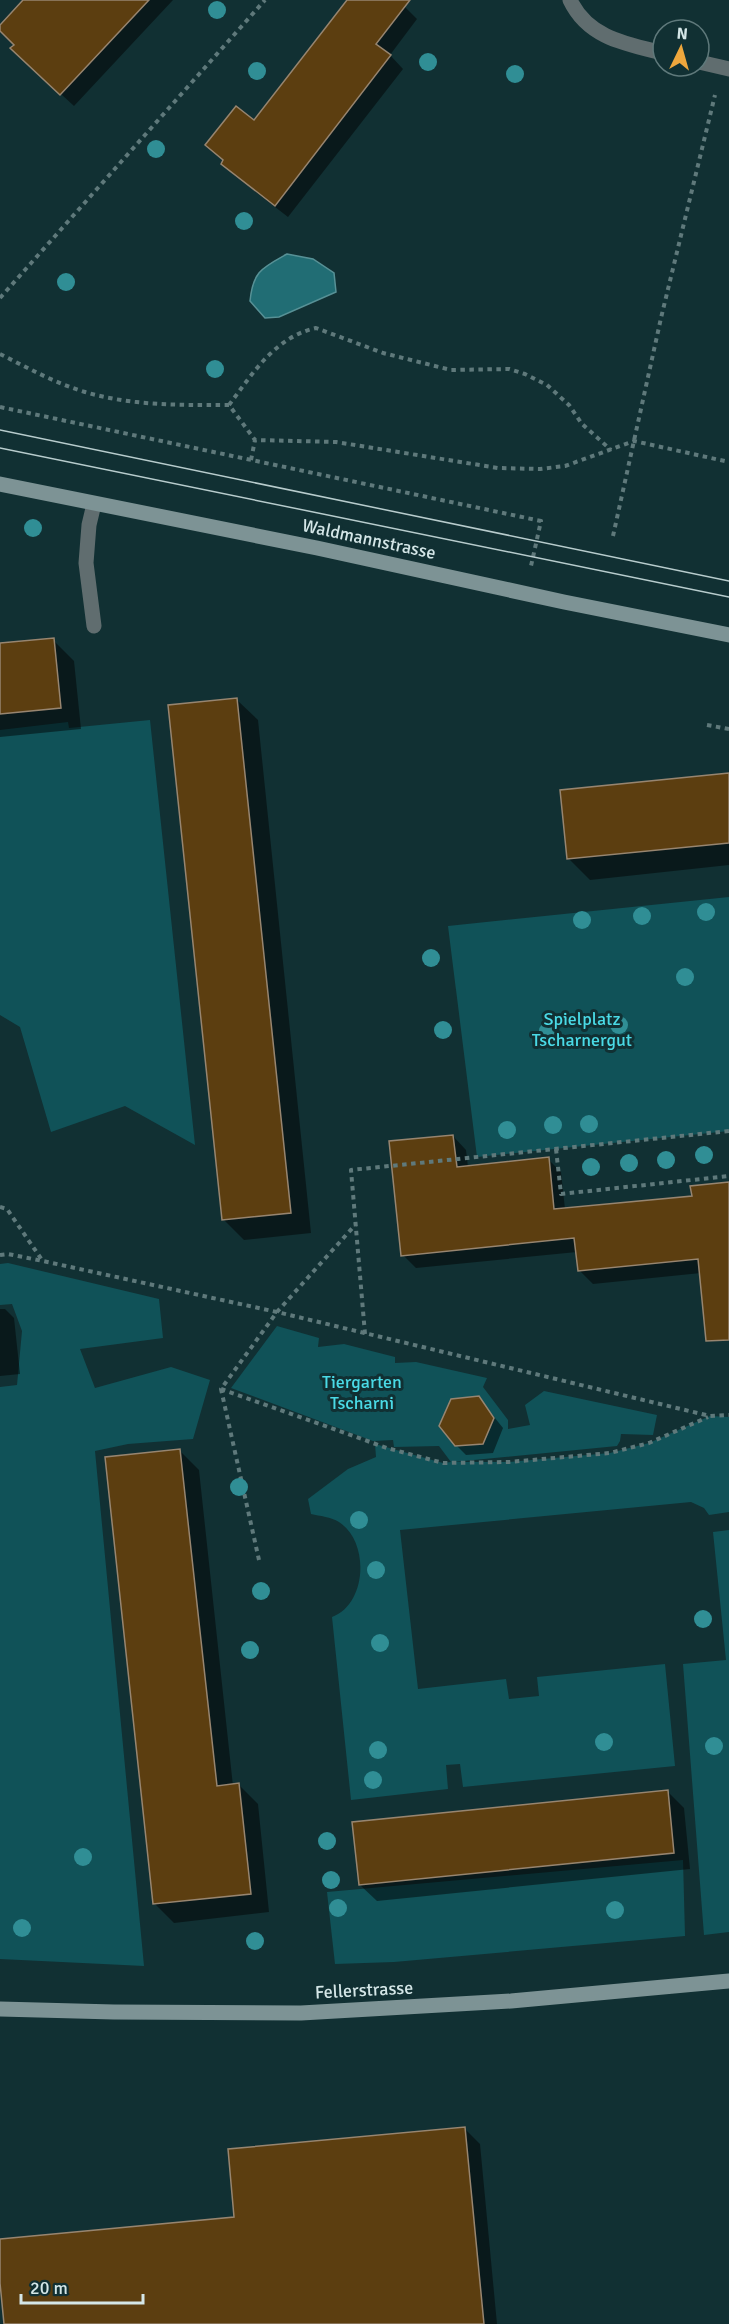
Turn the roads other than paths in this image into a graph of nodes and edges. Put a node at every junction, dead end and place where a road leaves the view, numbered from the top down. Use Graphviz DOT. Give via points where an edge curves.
graph roads {
  1 [pos="570,0"];
  2 [pos="651,50"];
  3 [pos="711,65"];
  4 [pos="729,69"];
  5 [pos="0,484"];
  6 [pos="94,504"];
  7 [pos="94,626"];
  8 [pos="729,635"];
  9 [pos="729,1981"];
  10 [pos="0,2009"];
  1 -- 2 [label="street" via="576,12 603,35"];
  3 -- 4 [label="street"];
  5 -- 6 [label="street, Waldmannstrasse"];
  6 -- 7 [label="street" via="86,563"];
  6 -- 8 [label="street, Waldmannstrasse"];
  9 -- 10 [label="street, Fellerstrasse" via="500,2002 301,2013"];
}
